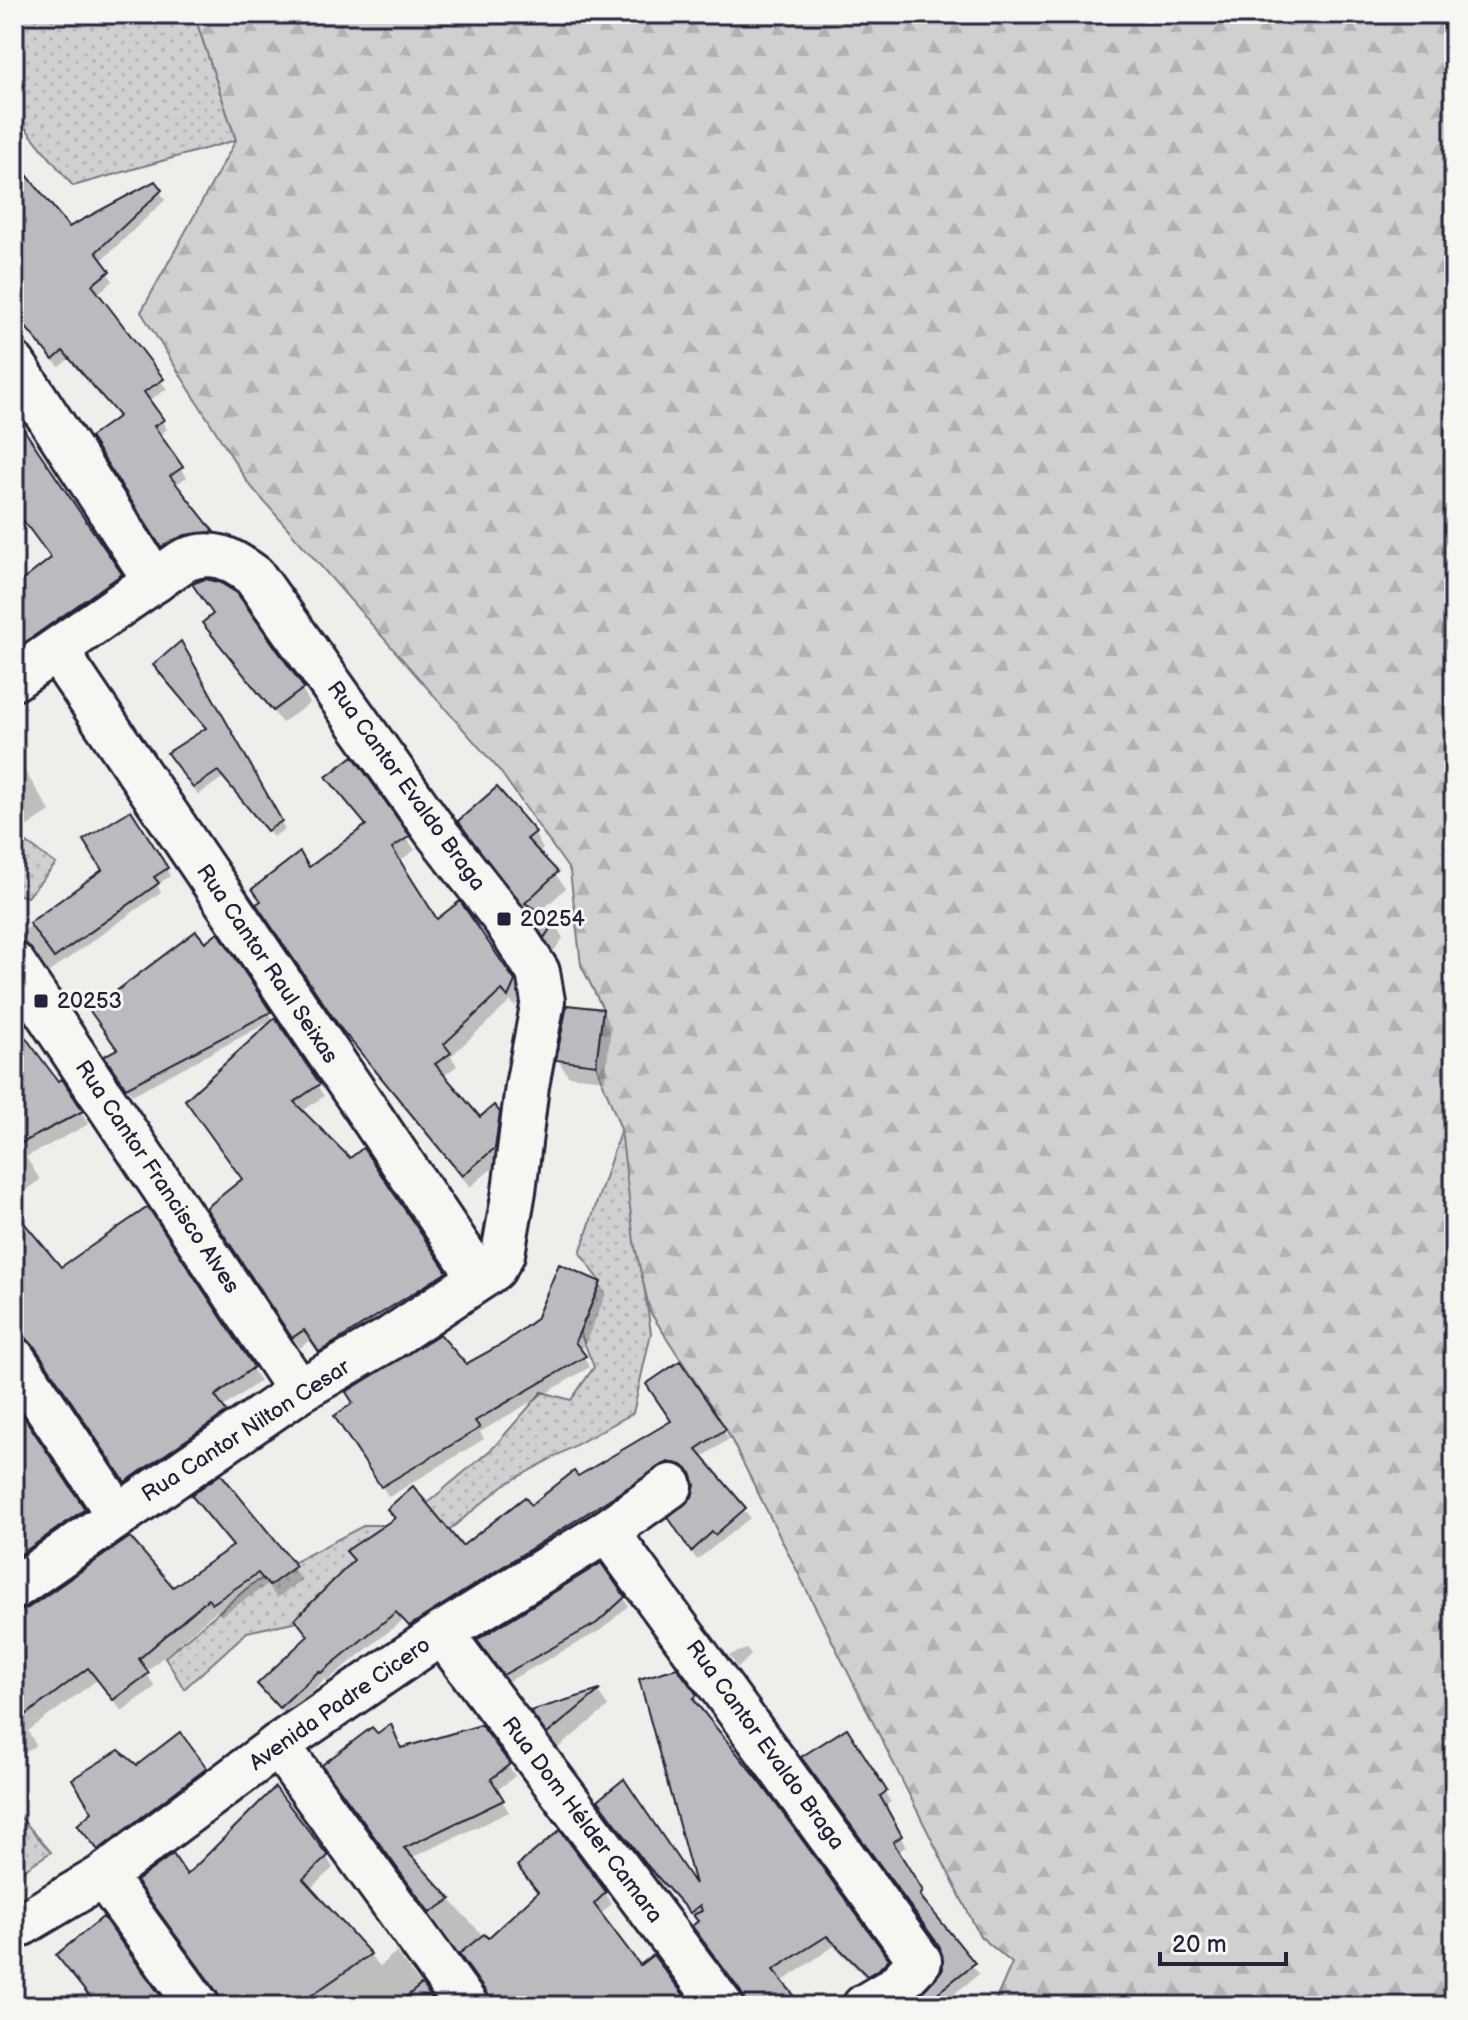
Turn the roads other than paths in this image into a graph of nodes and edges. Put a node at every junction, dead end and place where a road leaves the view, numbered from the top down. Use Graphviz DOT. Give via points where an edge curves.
graph roads {
  1 [pos="14,364"];
  2 [pos="155,581"];
  3 [pos="56,650"];
  4 [pos="14,679"];
  5 [pos="14,964"];
  6 [pos="480,1278"];
  7 [pos="14,1359"];
  8 [pos="299,1391"];
  9 [pos="671,1486"];
  10 [pos="118,1515"];
  11 [pos="607,1531"];
  12 [pos="14,1588"];
  13 [pos="442,1633"];
  14 [pos="278,1745"];
  15 [pos="103,1876"];
  16 [pos="14,1929"];
  17 [pos="198,2006"];
  18 [pos="467,2006"];
  19 [pos="722,2006"];
  20 [pos="864,2006"];
  1 -- 2 [label="street"];
  2 -- 3 [label="street"];
  2 -- 6 [label="street, Rua Cantor Evaldo Braga" via="183,561 209,554 233,560 254,576 538,972 543,1001 503,1254"];
  3 -- 4 [label="street"];
  3 -- 6 [label="street, Rua Cantor Raul Seixas"];
  5 -- 8 [label="street, Rua Cantor Francisco Alves"];
  6 -- 8 [label="street, Rua Cantor Nilton Cesar"];
  7 -- 10 [label="street"];
  8 -- 10 [label="street, Rua Cantor Nilton Cesar"];
  9 -- 11 [label="street, Avenida Padre Cicero"];
  10 -- 12 [label="street, Rua Cantor Nilton Cesar"];
  11 -- 13 [label="street, Avenida Padre Cicero"];
  11 -- 20 [label="street, Rua Cantor Evaldo Braga" via="920,1961 894,1988"];
  13 -- 14 [label="street, Avenida Padre Cicero"];
  13 -- 19 [label="street, Rua Dom Hélder Camara"];
  14 -- 15 [label="street, Avenida Padre Cicero"];
  14 -- 18 [label="street"];
  15 -- 16 [label="street, Avenida Padre Cicero"];
  15 -- 17 [label="street"];
}
